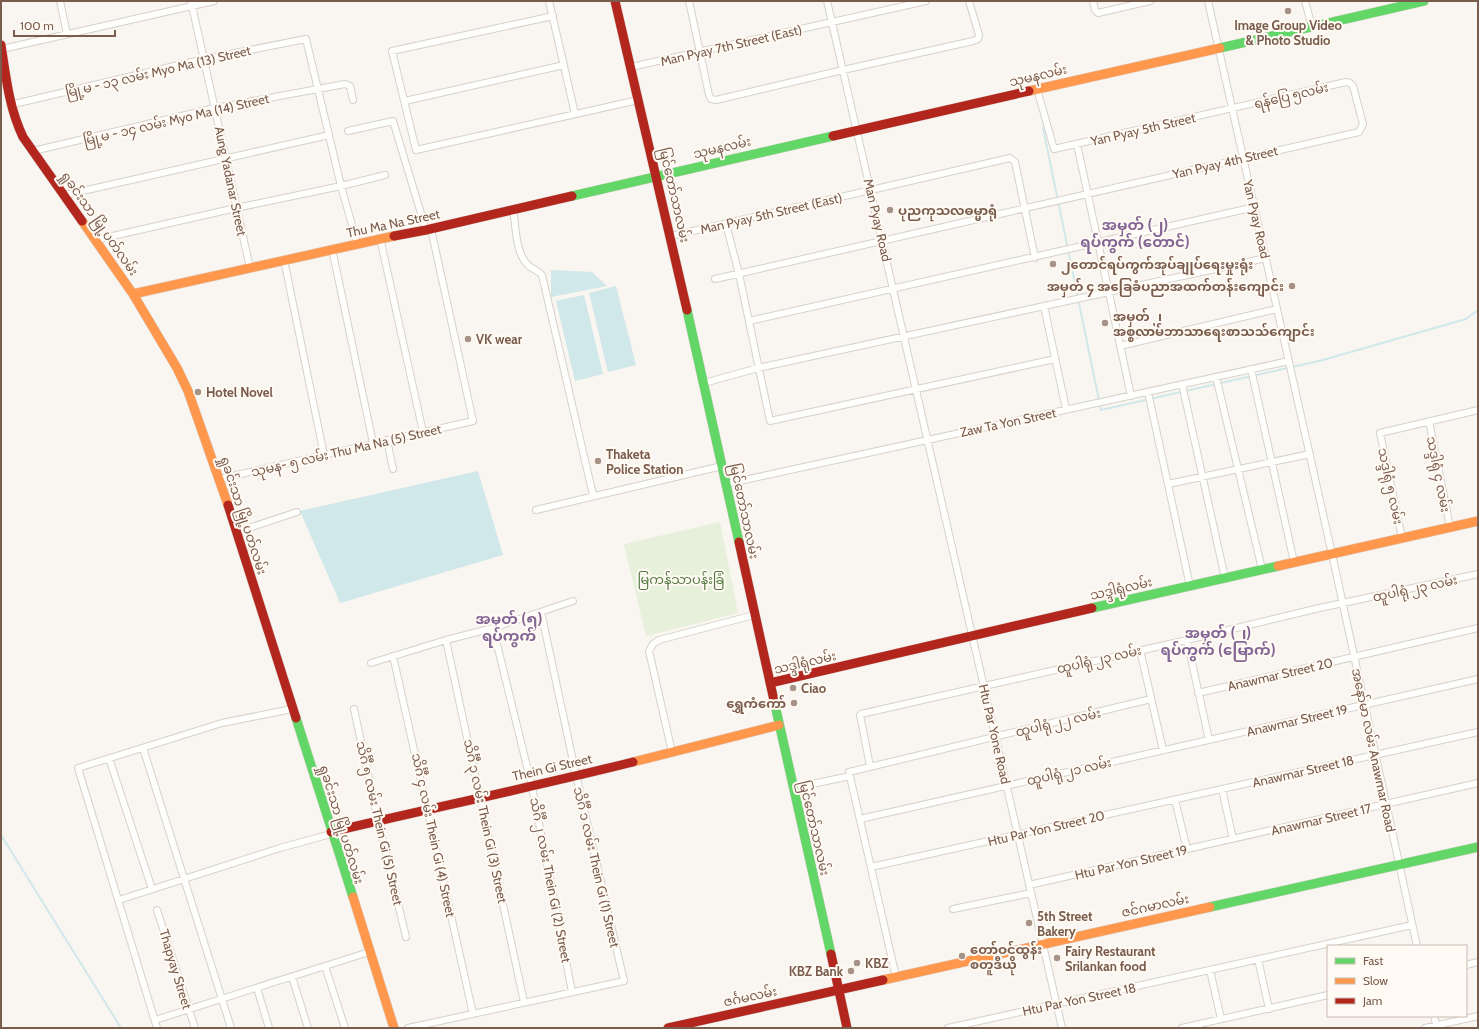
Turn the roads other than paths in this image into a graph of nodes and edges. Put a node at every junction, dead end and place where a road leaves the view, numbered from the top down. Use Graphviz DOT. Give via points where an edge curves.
graph roads {
  1 [pos="60,1"];
  2 [pos="214,1"];
  3 [pos="550,1"];
  4 [pos="615,1"];
  5 [pos="689,1"];
  6 [pos="828,1"];
  7 [pos="926,1"];
  8 [pos="969,1"];
  9 [pos="1092,1"];
  10 [pos="1150,1"];
  11 [pos="1208,1"];
  12 [pos="1305,1"];
  13 [pos="1424,1"];
  14 [pos="192,3"];
  15 [pos="1402,4"];
  16 [pos="553,16"];
  17 [pos="832,22"];
  18 [pos="1312,26"];
  19 [pos="67,34"];
  20 [pos="1,47"];
  21 [pos="1219,48"];
  22 [pos="700,52"];
  23 [pos="204,59"];
  24 [pos="564,65"];
  25 [pos="631,67"];
  26 [pos="843,70"];
  27 [pos="318,88"];
  28 [pos="1037,89"];
  29 [pos="353,100"];
  30 [pos="638,100"];
  31 [pos="405,101"];
  32 [pos="10,105"];
  33 [pos="215,108"];
  34 [pos="1232,108"];
  35 [pos="575,114"];
  36 [pos="1362,128"];
  37 [pos="857,130"];
  38 [pos="348,131"];
  39 [pos="329,135"];
  40 [pos="1077,144"];
  41 [pos="33,151"];
  42 [pos="226,158"];
  43 [pos="1243,158"];
  44 [pos="385,174"];
  45 [pos="657,175"];
  46 [pos="342,186"];
  47 [pos="871,191"];
  48 [pos="65,195"];
  49 [pos="1087,195"];
  50 [pos="1255,207"];
  51 [pos="236,208"];
  52 [pos="514,209"];
  53 [pos="1025,209"];
  54 [pos="726,224"];
  55 [pos="428,229"];
  56 [pos="671,236"];
  57 [pos="380,238"];
  58 [pos="95,240"];
  59 [pos="882,240"];
  60 [pos="357,243"];
  61 [pos="1098,243"];
  62 [pos="332,249"];
  63 [pos="1035,258"];
  64 [pos="1266,258"];
  65 [pos="284,260"];
  66 [pos="250,268"];
  67 [pos="739,274"];
  68 [pos="715,279"];
  69 [pos="893,288"];
  70 [pos="1109,292"];
  71 [pos="133,294"];
  72 [pos="1044,306"];
  73 [pos="1278,309"];
  74 [pos="749,321"];
  75 [pos="904,336"];
  76 [pos="1120,346"];
  77 [pos="1055,359"];
  78 [pos="1289,361"];
  79 [pos="758,368"];
  80 [pos="1251,369"];
  81 [pos="1216,377"];
  82 [pos="704,383"];
  83 [pos="1182,384"];
  84 [pos="916,389"];
  85 [pos="1148,392"];
  86 [pos="1131,396"];
  87 [pos="1066,409"];
  88 [pos="1478,410"];
  89 [pos="1429,421"];
  90 [pos="423,432"];
  91 [pos="387,440"];
  92 [pos="928,440"];
  93 [pos="374,443"];
  94 [pos="1310,454"];
  95 [pos="324,455"];
  96 [pos="1272,462"];
  97 [pos="722,466"];
  98 [pos="393,469"];
  99 [pos="1240,469"];
  100 [pos="1203,476"];
  101 [pos="220,479"];
  102 [pos="726,484"];
  103 [pos="1168,484"];
  104 [pos="593,495"];
  105 [pos="536,510"];
  106 [pos="297,512"];
  107 [pos="1478,521"];
  108 [pos="1450,527"];
  109 [pos="237,532"];
  110 [pos="1402,538"];
  111 [pos="1332,554"];
  112 [pos="1294,562"];
  113 [pos="1262,569"];
  114 [pos="1478,574"];
  115 [pos="1225,578"];
  116 [pos="1190,586"];
  117 [pos="573,601"];
  118 [pos="1343,603"];
  119 [pos="542,612"];
  120 [pos="754,615"];
  121 [pos="493,628"];
  122 [pos="1478,628"];
  123 [pos="972,635"];
  124 [pos="446,640"];
  125 [pos="1187,640"];
  126 [pos="1140,650"];
  127 [pos="393,656"];
  128 [pos="1354,657"];
  129 [pos="371,663"];
  130 [pos="1478,678"];
  131 [pos="770,683"];
  132 [pos="983,685"];
  133 [pos="1198,693"];
  134 [pos="1151,699"];
  135 [pos="1365,704"];
  136 [pos="292,709"];
  137 [pos="354,709"];
  138 [pos="779,725"];
  139 [pos="1478,732"];
  140 [pos="995,737"];
  141 [pos="1209,740"];
  142 [pos="143,748"];
  143 [pos="1162,750"];
  144 [pos="672,752"];
  145 [pos="1376,755"];
  146 [pos="109,758"];
  147 [pos="870,766"];
  148 [pos="849,774"];
  149 [pos="576,775"];
  150 [pos="1478,783"];
  151 [pos="1006,786"];
  152 [pos="532,787"];
  153 [pos="793,788"];
  154 [pos="1222,789"];
  155 [pos="481,796"];
  156 [pos="1175,800"];
  157 [pos="1386,804"];
  158 [pos="428,809"];
  159 [pos="860,819"];
  160 [pos="378,821"];
  161 [pos="331,833"];
  162 [pos="1018,834"];
  163 [pos="1233,839"];
  164 [pos="1478,847"];
  165 [pos="1186,849"];
  166 [pos="1400,865"];
  167 [pos="871,867"];
  168 [pos="184,879"];
  169 [pos="1029,885"];
  170 [pos="152,889"];
  171 [pos="1031,893"];
  172 [pos="119,900"];
  173 [pos="953,909"];
  174 [pos="158,910"];
  175 [pos="1412,925"];
  176 [pos="406,937"];
  177 [pos="1042,943"];
  178 [pos="1418,945"];
  179 [pos="369,952"];
  180 [pos="1258,959"];
  181 [pos="1478,962"];
  182 [pos="1467,965"];
  183 [pos="325,966"];
  184 [pos="1210,970"];
  185 [pos="292,977"];
  186 [pos="896,977"];
  187 [pos="256,988"];
  188 [pos="838,990"];
  189 [pos="572,992"];
  190 [pos="1327,995"];
  191 [pos="222,999"];
  192 [pos="524,1002"];
  193 [pos="1056,1004"];
  194 [pos="1269,1008"];
  195 [pos="189,1009"];
  196 [pos="473,1014"];
  197 [pos="1478,1016"];
  198 [pos="1434,1017"];
  199 [pos="1221,1019"];
  200 [pos="155,1020"];
  201 [pos="1437,1027"];
  202 [pos="157,1028"];
  203 [pos="194,1028"];
  204 [pos="231,1028"];
  205 [pos="269,1028"];
  206 [pos="308,1028"];
  207 [pos="345,1028"];
  208 [pos="394,1028"];
  209 [pos="408,1028"];
  210 [pos="669,1028"];
  211 [pos="847,1028"];
  212 [pos="948,1028"];
  213 [pos="1062,1028"];
  214 [pos="1182,1028"];
  215 [pos="1426,1028"];
  1 -- 19 [label="street"];
  2 -- 14 [label="street"];
  3 -- 16 [label="street"];
  4 -- 25 [label="street, မြင်တော်သာလမ်း"];
  5 -- 22 [label="street"];
  6 -- 17 [label="street, Man Pyay Road"];
  7 -- 17 [label="street, Man Pyay 7th Street (East)"];
  8 -- 26 [label="street" via="978,39"];
  9 -- 10 [label="street" via="1098,12"];
  11 -- 21 [label="street, Yan Pyay Road"];
  12 -- 18 [label="street"];
  13 -- 15 [label="street, သုမနလမ်း"];
  14 -- 19 [label="street"];
  14 -- 23 [label="street, Aung Yadanar Street"];
  15 -- 18 [label="street, သုမနလမ်း"];
  16 -- 24 [label="street"];
  16 -- 31 [label="street" via="392,51"];
  17 -- 22 [label="street, Man Pyay 7th Street (East)"];
  17 -- 26 [label="street, Man Pyay Road"];
  18 -- 21 [label="street, သုမနလမ်း"];
  19 -- 20 [label="street"];
  20 -- 32 [label="street, ရှုခင်းသာ မြို့ပတ်လမ်း"];
  21 -- 28 [label="street, သုမနလမ်း"];
  21 -- 34 [label="street, Yan Pyay Road"];
  22 -- 25 [label="street, Man Pyay 7th Street (East)"];
  22 -- 26 [label="street" via="711,99 716,100"];
  23 -- 27 [label="street, မြို့မ - ၁၃ လမ်း Myo Ma (13) Street" via="306,39"];
  23 -- 32 [label="street, မြို့မ - ၁၃ လမ်း Myo Ma (13) Street"];
  23 -- 33 [label="street, Aung Yadanar Street"];
  24 -- 31 [label="street"];
  24 -- 35 [label="street"];
  25 -- 30 [label="street, မြင်တော်သာလမ်း"];
  26 -- 37 [label="street, Man Pyay Road"];
  27 -- 29 [label="street, မြို့မ - ၁၄ လမ်း Myo Ma (14) Street" via="348,84"];
  27 -- 33 [label="street, မြို့မ - ၁၄ လမ်း Myo Ma (14) Street"];
  27 -- 39 [label="street"];
  28 -- 37 [label="street, သုမနလမ်း"];
  28 -- 40 [label="street, Yan Pyay 5th Street" via="1054,149"];
  30 -- 35 [label="street"];
  30 -- 45 [label="street, မြင်တော်သာလမ်း"];
  31 -- 35 [label="street" via="416,150"];
  32 -- 41 [label="street, ရှုခင်းသာ မြို့ပတ်လမ်း" via="14,121"];
  33 -- 41 [label="street, မြို့မ - ၁၄ လမ်း Myo Ma (14) Street"];
  33 -- 42 [label="street, Aung Yadanar Street"];
  34 -- 36 [label="street, ရန်ပြေ ၅လမ်း" via="1350,83 1353,86"];
  34 -- 40 [label="street, Yan Pyay 5th Street"];
  34 -- 43 [label="street, Yan Pyay Road"];
  36 -- 43 [label="street, Yan Pyay 4th Street" via="1359,132"];
  37 -- 45 [label="street, သုမနလမ်း"];
  37 -- 47 [label="street, Man Pyay Road"];
  38 -- 55 [label="street" via="393,121"];
  39 -- 42 [label="street"];
  39 -- 46 [label="street"];
  40 -- 49 [label="street"];
  41 -- 48 [label="street, ရှုခင်းသာ မြို့ပတ်လမ်း"];
  42 -- 48 [label="street"];
  42 -- 51 [label="street, Aung Yadanar Street"];
  43 -- 49 [label="street, Yan Pyay 4th Street"];
  43 -- 50 [label="street, Yan Pyay Road"];
  44 -- 46 [label="street"];
  45 -- 52 [label="street, Thu Ma Na Street"];
  45 -- 56 [label="street, မြင်တော်သာလမ်း"];
  46 -- 51 [label="street"];
  46 -- 60 [label="street"];
  47 -- 53 [label="street, Man Pyay 5th Street (East)" via="1012,158"];
  47 -- 54 [label="street, Man Pyay 5th Street (East)"];
  47 -- 59 [label="street, Man Pyay Road"];
  48 -- 58 [label="street, ရှုခင်းသာ မြို့ပတ်လမ်း"];
  49 -- 53 [label="street, Yan Pyay 4th Street"];
  49 -- 61 [label="street"];
  50 -- 61 [label="street"];
  50 -- 64 [label="street, Yan Pyay Road"];
  51 -- 58 [label="street"];
  51 -- 66 [label="street, Aung Yadanar Street"];
  52 -- 55 [label="street, Thu Ma Na Street"];
  52 -- 104 [label="street" via="519,245 524,260 542,275"];
  53 -- 59 [label="street, Yan Pyay 4th Street"];
  53 -- 63 [label="street"];
  54 -- 56 [label="street, Man Pyay 5th Street (East)"];
  54 -- 67 [label="street"];
  55 -- 57 [label="street, Thu Ma Na Street"];
  55 -- 90 [label="street, သုမန- ၅ လမ်း Thu Ma Na (5) Street" via="473,421"];
  56 -- 82 [label="street, မြင်တော်သာလမ်း"];
  57 -- 60 [label="street, Thu Ma Na Street"];
  57 -- 90 [label="street"];
  58 -- 71 [label="street, ရှုခင်းသာ မြို့ပတ်လမ်း"];
  59 -- 67 [label="street, Yan Pyay 4th Street"];
  59 -- 69 [label="street, Man Pyay Road"];
  60 -- 62 [label="street, Thu Ma Na Street"];
  61 -- 63 [label="street"];
  61 -- 70 [label="street"];
  62 -- 65 [label="street, Thu Ma Na Street"];
  62 -- 93 [label="street"];
  63 -- 69 [label="street"];
  64 -- 70 [label="street"];
  64 -- 73 [label="street, Yan Pyay Road"];
  65 -- 66 [label="street, Thu Ma Na Street"];
  65 -- 95 [label="street"];
  66 -- 71 [label="street, Thu Ma Na Street"];
  67 -- 68 [label="street, Yan Pyay 4th Street"];
  67 -- 74 [label="street"];
  69 -- 74 [label="street"];
  69 -- 75 [label="street, Man Pyay Road"];
  70 -- 72 [label="street"];
  70 -- 76 [label="street"];
  71 -- 101 [label="street, ရှုခင်းသာ မြို့ပတ်လမ်း" via="177,368"];
  72 -- 75 [label="street"];
  72 -- 77 [label="street"];
  73 -- 76 [label="street"];
  73 -- 78 [label="street, Yan Pyay Road"];
  74 -- 79 [label="street"];
  75 -- 79 [label="street"];
  75 -- 84 [label="street, Man Pyay Road"];
  76 -- 86 [label="street"];
  77 -- 84 [label="street"];
  77 -- 87 [label="street"];
  78 -- 80 [label="street, Zaw Ta Yon Street"];
  78 -- 94 [label="street, Yan Pyay Road"];
  79 -- 82 [label="street"];
  79 -- 84 [label="street" via="770,421"];
  80 -- 81 [label="street, Zaw Ta Yon Street"];
  80 -- 96 [label="street"];
  81 -- 83 [label="street, Zaw Ta Yon Street"];
  81 -- 99 [label="street"];
  82 -- 97 [label="street, မြင်တော်သာလမ်း"];
  83 -- 85 [label="street, Zaw Ta Yon Street"];
  83 -- 100 [label="street"];
  84 -- 92 [label="street, Man Pyay Road"];
  85 -- 86 [label="street, Zaw Ta Yon Street"];
  85 -- 103 [label="street"];
  86 -- 87 [label="street, Zaw Ta Yon Street"];
  87 -- 92 [label="street, Zaw Ta Yon Street"];
  88 -- 89 [label="street"];
  89 -- 108 [label="street, သဒ္ဒါရုံ ၄ လမ်း"];
  89 -- 110 [label="street, သဒ္ဒါရုံ ၅ လမ်း" via="1380,433"];
  90 -- 91 [label="street, သုမန- ၅ လမ်း Thu Ma Na (5) Street"];
  91 -- 93 [label="street, သုမန- ၅ လမ်း Thu Ma Na (5) Street"];
  91 -- 98 [label="street"];
  92 -- 102 [label="street, Zaw Ta Yon Street"];
  92 -- 123 [label="street, Htu Par Yone Road"];
  93 -- 95 [label="street, သုမန- ၅ လမ်း Thu Ma Na (5) Street"];
  94 -- 96 [label="street"];
  94 -- 111 [label="street, Yan Pyay Road"];
  95 -- 101 [label="street, သုမန- ၅ လမ်း Thu Ma Na (5) Street"];
  96 -- 99 [label="street"];
  96 -- 112 [label="street"];
  97 -- 102 [label="street, မြင်တော်သာလမ်း"];
  97 -- 104 [label="street"];
  99 -- 100 [label="street"];
  99 -- 113 [label="street"];
  100 -- 103 [label="street"];
  100 -- 115 [label="street"];
  101 -- 109 [label="street, ရှုခင်းသာ မြို့ပတ်လမ်း"];
  102 -- 120 [label="street, မြင်တော်သာလမ်း"];
  103 -- 116 [label="street"];
  104 -- 105 [label="street"];
  106 -- 109 [label="street"];
  107 -- 108 [label="street, သဒ္ဒါရုံလမ်း"];
  108 -- 110 [label="street, သဒ္ဒါရုံလမ်း"];
  109 -- 136 [label="street, ရှုခင်းသာ မြို့ပတ်လမ်း"];
  110 -- 111 [label="street, သဒ္ဒါရုံလမ်း"];
  111 -- 112 [label="street, သဒ္ဒါရုံလမ်း"];
  111 -- 118 [label="street, အနော်မာ လမ်း Anawmar Road"];
  112 -- 113 [label="street, သဒ္ဒါရုံလမ်း"];
  113 -- 115 [label="street, သဒ္ဒါရုံလမ်း"];
  114 -- 118 [label="street, ထူပါရုံ ၂၃ လမ်း"];
  115 -- 116 [label="street, သဒ္ဒါရုံလမ်း"];
  116 -- 123 [label="street, သဒ္ဒါရုံလမ်း"];
  117 -- 119 [label="street"];
  118 -- 125 [label="street, ထူပါရုံ ၂၃ လမ်း"];
  118 -- 128 [label="street, အနော်မာ လမ်း Anawmar Road"];
  119 -- 121 [label="street"];
  119 -- 149 [label="street, သိင်္ဂီ ၁ လမ်း Thein Gi (1) Street"];
  120 -- 131 [label="street, မြင်တော်သာလမ်း"];
  120 -- 144 [label="street" via="659,640 653,644 649,651"];
  121 -- 124 [label="street"];
  121 -- 152 [label="street, သိင်္ဂီ ၂ လမ်း Thein Gi (2) Street"];
  122 -- 128 [label="street, Anawmar Street 20"];
  123 -- 131 [label="street, သဒ္ဒါရုံလမ်း"];
  123 -- 132 [label="street, Htu Par Yone Road"];
  124 -- 127 [label="street"];
  124 -- 155 [label="street, သိင်္ဂီ ၃ လမ်း Thein Gi (3) Street"];
  125 -- 126 [label="street, ထူပါရုံ ၂၃ လမ်း"];
  125 -- 133 [label="street"];
  126 -- 132 [label="street, ထူပါရုံ ၂၃ လမ်း"];
  126 -- 134 [label="street"];
  127 -- 129 [label="street"];
  127 -- 158 [label="street, သိင်္ဂီ ၄ လမ်း Thein Gi (4) Street"];
  128 -- 133 [label="street, Anawmar Street 20"];
  128 -- 135 [label="street, အနော်မာ လမ်း Anawmar Road"];
  130 -- 135 [label="street, Anawmar Street 19"];
  131 -- 138 [label="street, မြင်တော်သာလမ်း"];
  132 -- 140 [label="street, Htu Par Yone Road"];
  132 -- 147 [label="street, ထူပါရုံ ၂၃ လမ်း" via="860,714"];
  133 -- 141 [label="street"];
  134 -- 140 [label="street, ထူပါရုံ ၂၂ လမ်း"];
  134 -- 143 [label="street"];
  135 -- 141 [label="street, Anawmar Street 19"];
  135 -- 145 [label="street, အနော်မာ လမ်း Anawmar Road"];
  136 -- 142 [label="street" via="222,723"];
  136 -- 161 [label="street, ရှုခင်းသာ မြို့ပတ်လမ်း"];
  137 -- 160 [label="street, သိင်္ဂီ ၅ လမ်း Thein Gi (5) Street"];
  138 -- 144 [label="street, Thein Gi Street"];
  138 -- 153 [label="street, မြင်တော်သာလမ်း"];
  139 -- 145 [label="street, Anawmar Street 18"];
  140 -- 147 [label="street, ထူပါရုံ ၂၂ လမ်း"];
  140 -- 151 [label="street, Htu Par Yone Road"];
  141 -- 143 [label="street, ထူပါရုံ ၂၁ လမ်း"];
  142 -- 146 [label="street"];
  142 -- 168 [label="street"];
  143 -- 151 [label="street, ထူပါရုံ ၂၁ လမ်း"];
  144 -- 149 [label="street, Thein Gi Street"];
  145 -- 154 [label="street, Anawmar Street 18"];
  145 -- 157 [label="street, အနော်မာ လမ်း Anawmar Road"];
  146 -- 170 [label="street"];
  146 -- 200 [label="street" via="78,768"];
  147 -- 148 [label="street, ထူပါရုံ ၂၂ လမ်း"];
  148 -- 153 [label="street, ထူပါရုံ ၂၂ လမ်း"];
  148 -- 159 [label="street"];
  149 -- 152 [label="street, Thein Gi Street"];
  149 -- 189 [label="street, သိင်္ဂီ ၁ လမ်း Thein Gi (1) Street" via="624,981"];
  150 -- 157 [label="street, Anawmar Street 17"];
  151 -- 159 [label="street, ထူပါရုံ ၂၁ လမ်း"];
  151 -- 162 [label="street, Htu Par Yone Road"];
  152 -- 155 [label="street, Thein Gi Street"];
  152 -- 189 [label="street, သိင်္ဂီ ၂ လမ်း Thein Gi (2) Street"];
  153 -- 188 [label="street, မြင်တော်သာလမ်း"];
  154 -- 156 [label="street, Htu Par Yon Street 20"];
  154 -- 163 [label="street"];
  155 -- 158 [label="street, Thein Gi Street"];
  155 -- 192 [label="street, သိင်္ဂီ ၃ လမ်း Thein Gi (3) Street"];
  156 -- 162 [label="street, Htu Par Yon Street 20"];
  156 -- 165 [label="street"];
  157 -- 163 [label="street, Anawmar Street 17"];
  157 -- 166 [label="street, အနော်မာ လမ်း Anawmar Road"];
  158 -- 160 [label="street, Thein Gi Street"];
  158 -- 196 [label="street, သိင်္ဂီ ၄ လမ်း Thein Gi (4) Street"];
  159 -- 167 [label="street"];
  160 -- 161 [label="street, Thein Gi Street"];
  160 -- 176 [label="street, သိင်္ဂီ ၅ လမ်း Thein Gi (5) Street"];
  161 -- 168 [label="street"];
  161 -- 179 [label="street, ရှုခင်းသာ မြို့ပတ်လမ်း"];
  162 -- 167 [label="street, Htu Par Yon Street 20"];
  162 -- 169 [label="street, Htu Par Yone Road"];
  163 -- 165 [label="street, Htu Par Yon Street 19"];
  164 -- 166 [label="street, ဇင်ဂမာလမ်း"];
  165 -- 169 [label="street, Htu Par Yon Street 19"];
  166 -- 175 [label="street, အနော်မာ လမ်း Anawmar Road"];
  166 -- 177 [label="street, ဇင်ဂမာလမ်း"];
  167 -- 186 [label="street"];
  168 -- 170 [label="street"];
  168 -- 191 [label="street"];
  169 -- 171 [label="street, Htu Par Yone Road"];
  170 -- 172 [label="street"];
  171 -- 173 [label="street"];
  171 -- 177 [label="street, Htu Par Yone Road"];
  174 -- 195 [label="street, Thapyay Street"];
  175 -- 178 [label="street, အနော်မာ လမ်း Anawmar Road"];
  175 -- 180 [label="street, Htu Par Yon Street 18"];
  177 -- 186 [label="street, ဇင်ဂမာလမ်း"];
  177 -- 193 [label="street, Htu Par Yone Road"];
  179 -- 183 [label="street"];
  179 -- 208 [label="street, ရှုခင်းသာ မြို့ပတ်လမ်း"];
  180 -- 184 [label="street, Htu Par Yon Street 18"];
  180 -- 194 [label="street"];
  181 -- 182 [label="street"];
  183 -- 185 [label="street"];
  183 -- 207 [label="street"];
  184 -- 193 [label="street, Htu Par Yon Street 18"];
  184 -- 199 [label="street"];
  185 -- 187 [label="street"];
  185 -- 206 [label="street"];
  186 -- 188 [label="street, ဇင်ဂမာလမ်း"];
  187 -- 191 [label="street"];
  187 -- 205 [label="street"];
  188 -- 210 [label="street, ဇင်္ဂမလမ်း"];
  188 -- 211 [label="street, မြင်တော်သာလမ်း"];
  189 -- 192 [label="street"];
  190 -- 194 [label="street"];
  191 -- 195 [label="street"];
  191 -- 204 [label="street"];
  192 -- 196 [label="street"];
  193 -- 212 [label="street, Htu Par Yon Street 18"];
  193 -- 213 [label="street, Htu Par Yone Road"];
  194 -- 199 [label="street"];
  195 -- 200 [label="street"];
  195 -- 203 [label="street, Thapyay Street"];
  196 -- 209 [label="street"];
  197 -- 201 [label="street"];
  198 -- 201 [label="street"];
  199 -- 214 [label="street"];
  200 -- 202 [label="street"];
  201 -- 215 [label="street"];
}
